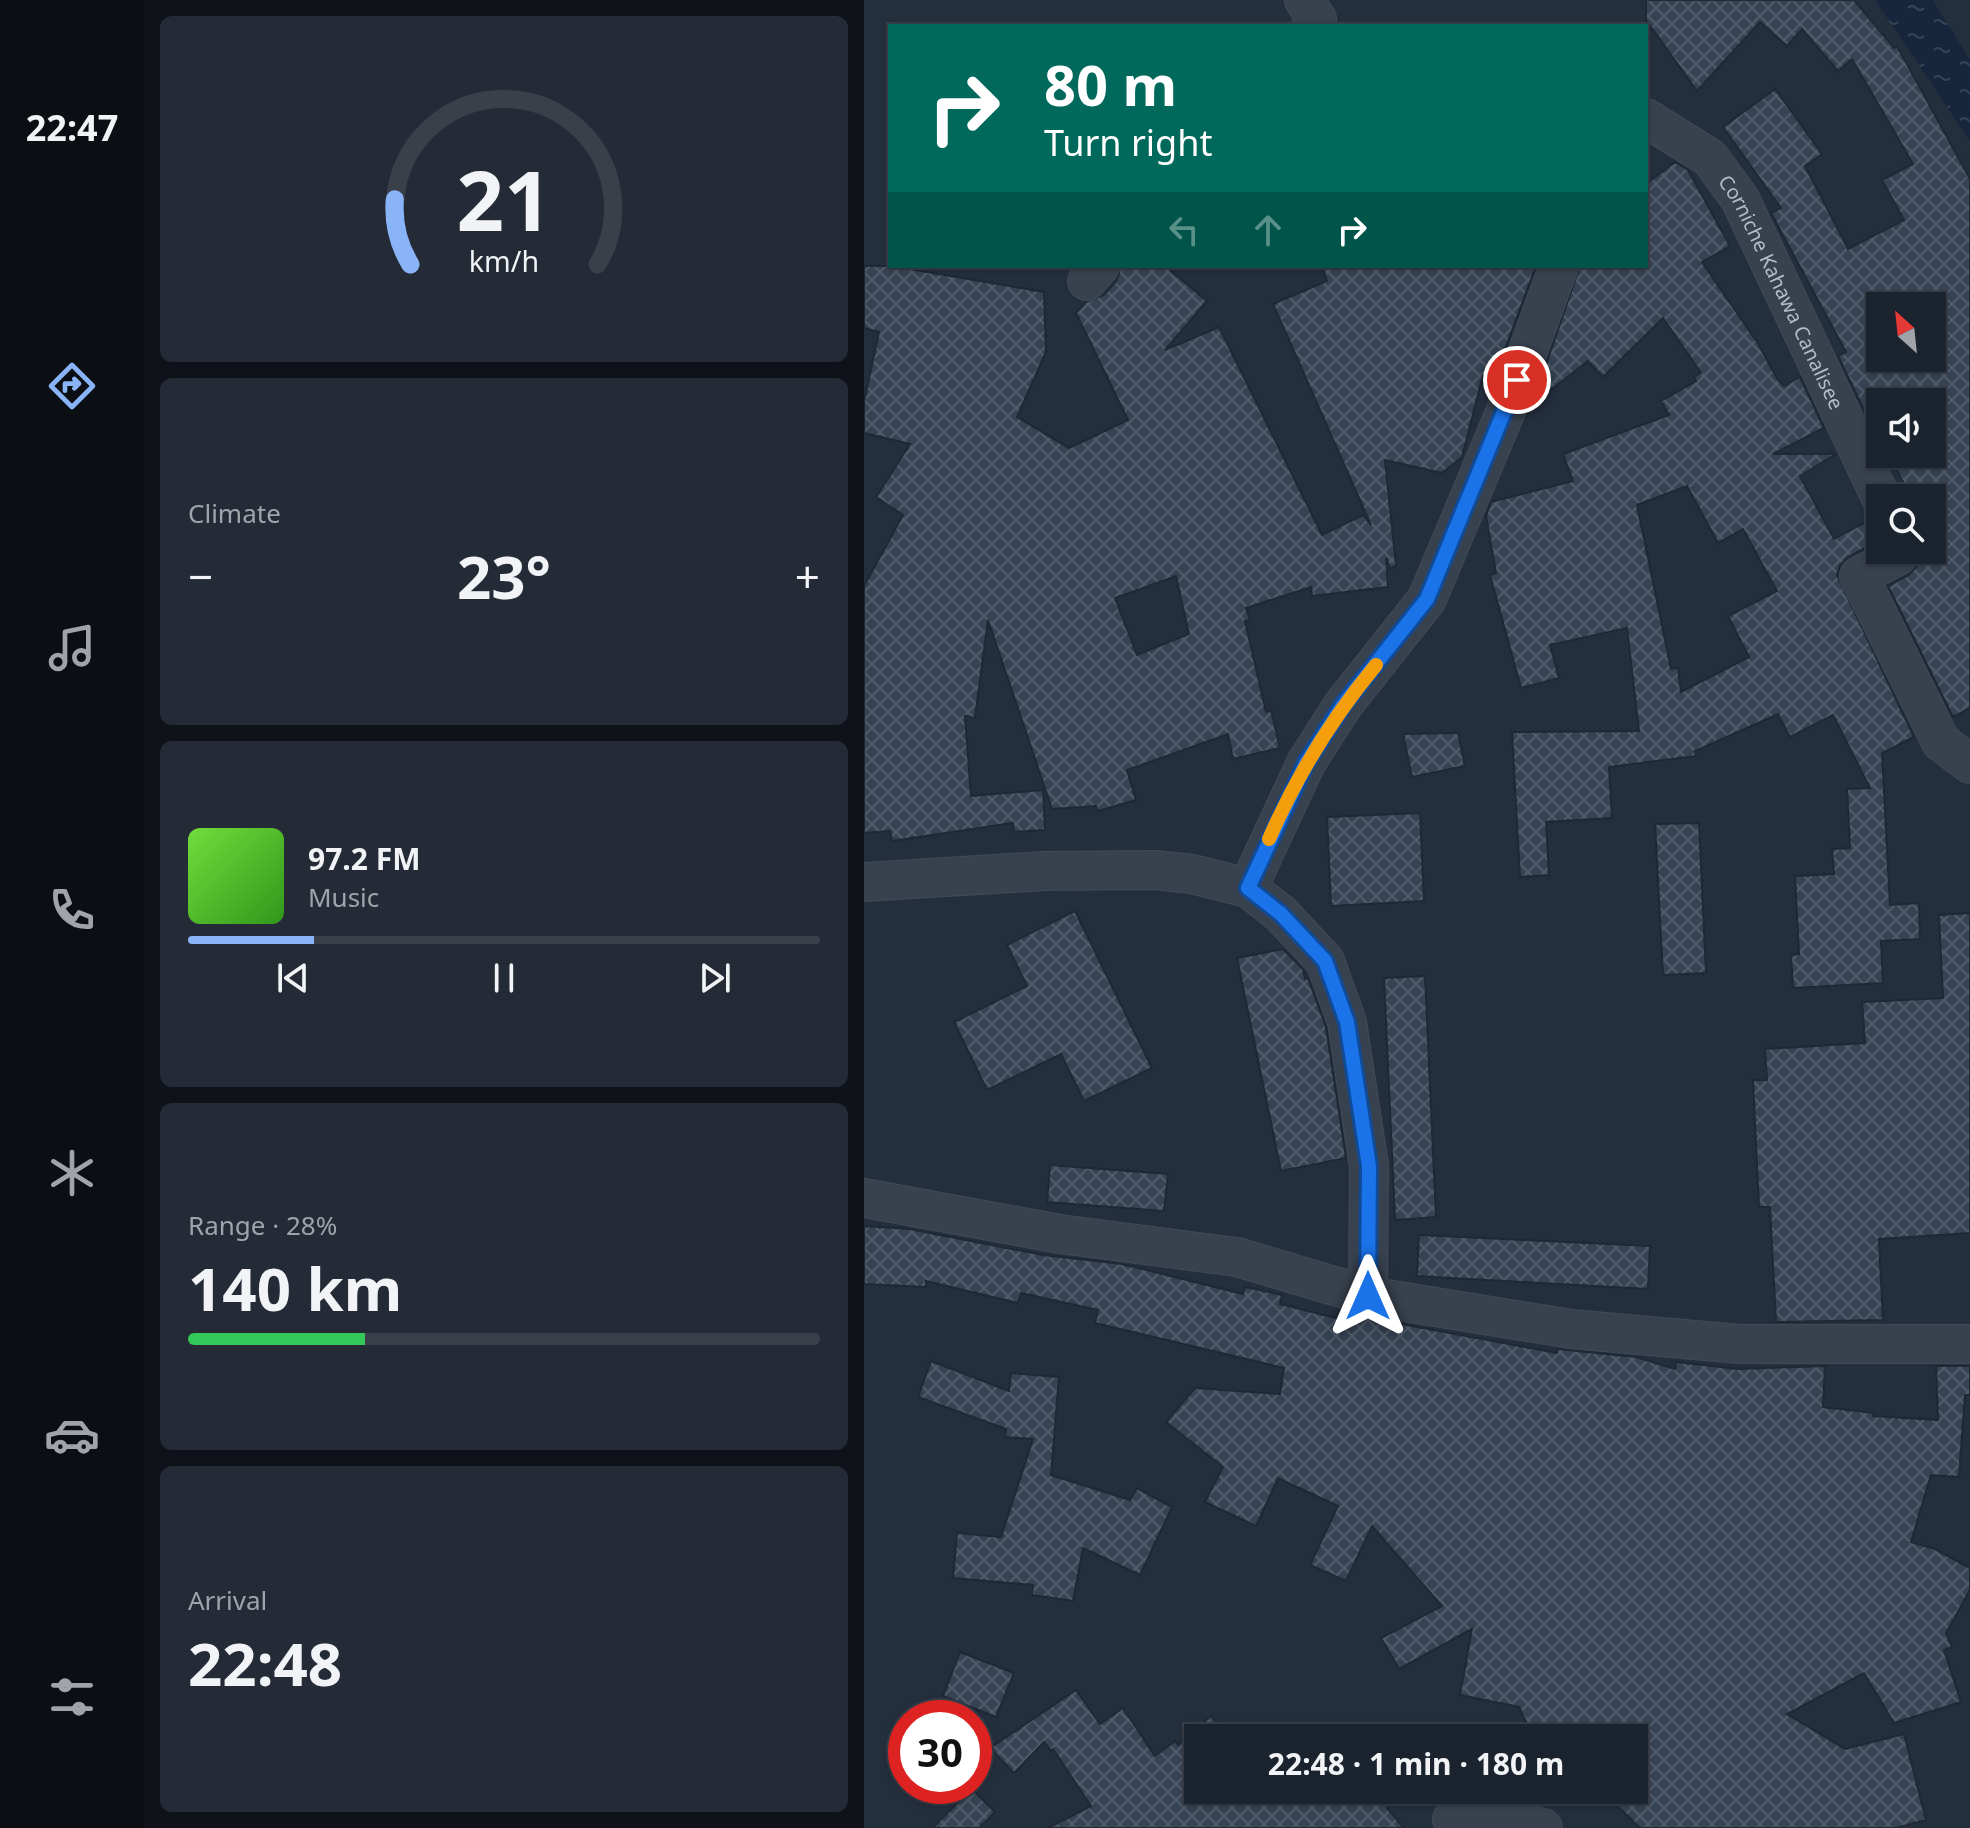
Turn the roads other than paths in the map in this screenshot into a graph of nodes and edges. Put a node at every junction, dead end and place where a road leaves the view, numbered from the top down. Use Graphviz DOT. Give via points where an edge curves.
graph roads {
  1 [pos="1304,0"];
  2 [pos="1313,24"];
  3 [pos="1648,119"];
  4 [pos="1558,268"];
  5 [pos="1874,484"];
  6 [pos="1882,564"];
  7 [pos="1970,764"];
  8 [pos="864,882"];
  9 [pos="1248,888"];
  10 [pos="864,1198"];
  11 [pos="1368,1296"];
  12 [pos="1970,1344"];
  13 [pos="1452,1819"];
  14 [pos="1543,1828"];
  1 -- 2 [label="street" via="1317,19"];
  3 -- 5 [label="street, Corniche Kahawa Canalisee" via="1710,158 1740,199"];
  4 -- 9 [label="street" via="1427,599 1343,705 1306,763"];
  6 -- 7 [label="street" via="1859,576 1941,742"];
  8 -- 9 [label="street" via="1155,870"];
  9 -- 11 [label="street" via="1325,961 1347,1022 1369,1166"];
  10 -- 11 [label="street" via="1060,1234 1237,1257"];
  11 -- 12 [label="street" via="1571,1329 1740,1344"];
  13 -- 14 [label="street" via="1493,1813"];
}
